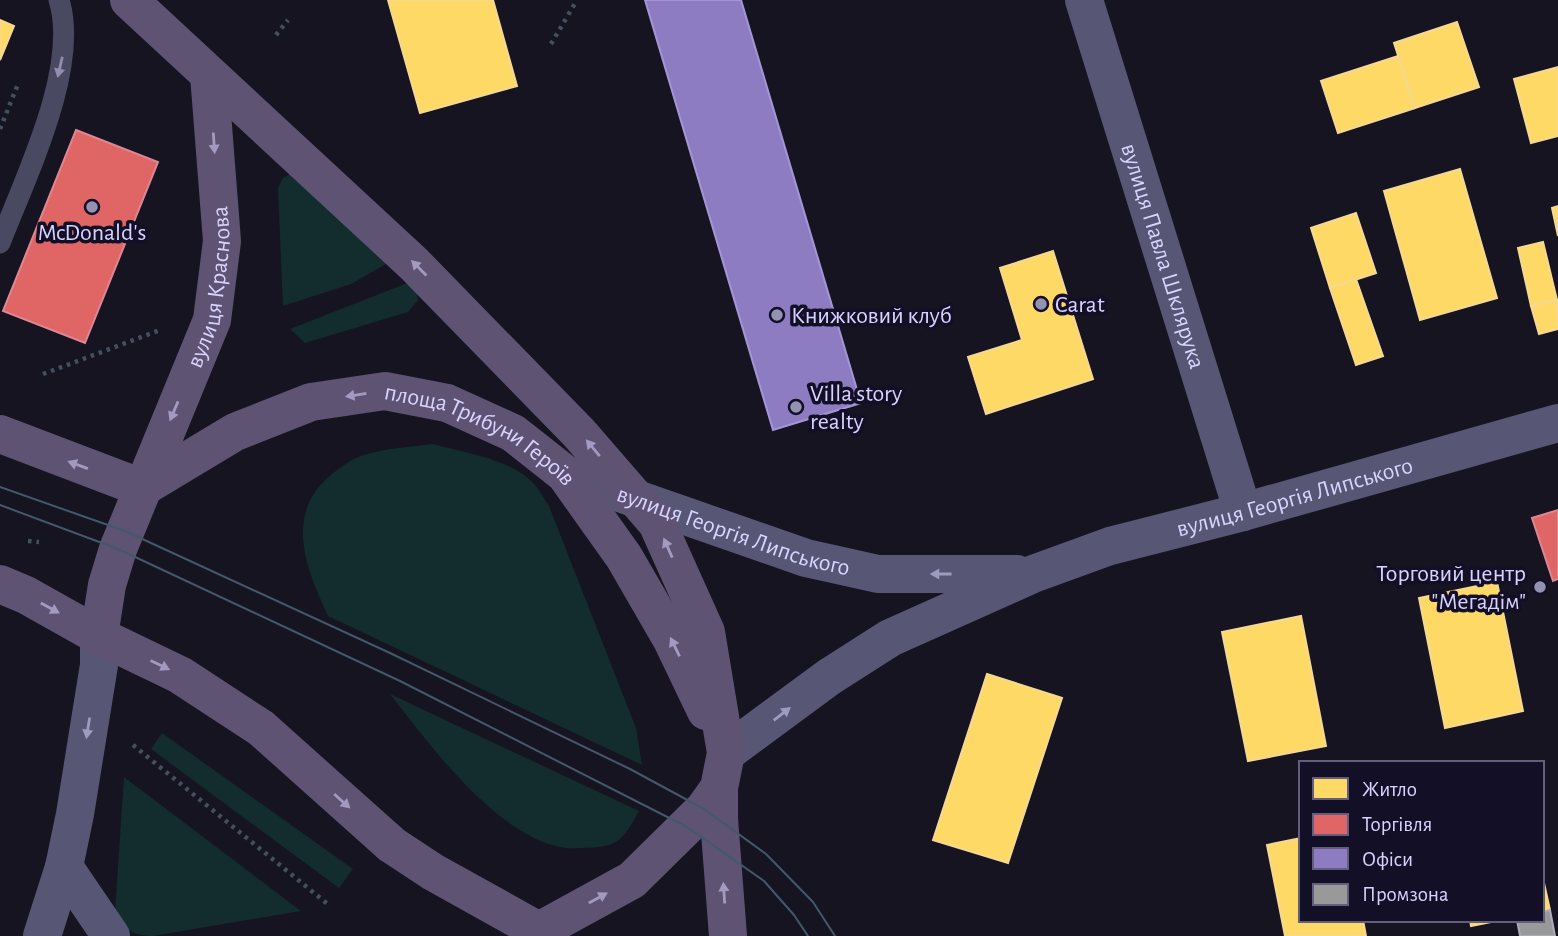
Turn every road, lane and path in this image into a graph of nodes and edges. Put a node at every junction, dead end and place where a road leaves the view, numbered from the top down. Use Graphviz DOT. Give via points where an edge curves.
graph roads {
  1 [pos="59,0"];
  2 [pos="129,0"];
  3 [pos="577,0"];
  4 [pos="1084,0"];
  5 [pos="288,20"];
  6 [pos="276,35"];
  7 [pos="551,44"];
  8 [pos="209,75"];
  9 [pos="20,79"];
  10 [pos="0,129"];
  11 [pos="0,243"];
  12 [pos="161,330"];
  13 [pos="43,374"];
  14 [pos="1558,423"];
  15 [pos="0,434"];
  16 [pos="565,474"];
  17 [pos="142,488"];
  18 [pos="637,500"];
  19 [pos="1243,512"];
  20 [pos="28,541"];
  21 [pos="39,542"];
  22 [pos="1033,574"];
  23 [pos="0,584"];
  24 [pos="99,636"];
  25 [pos="132,745"];
  26 [pos="722,770"];
  27 [pos="64,867"];
  28 [pos="330,906"];
  29 [pos="529,934"];
  30 [pos="42,936"];
  31 [pos="111,936"];
  32 [pos="728,936"];
  1 -- 11 [label="lane, one-way" via="64,52 49,113"];
  2 -- 8 [label="main road"];
  3 -- 7 [label="path"];
  4 -- 19 [label="street, вулиця Павла Шклярука"];
  5 -- 6 [label="path"];
  8 -- 17 [label="main road, вулиця Краснова, one-way" via="222,242 212,320"];
  18 -- 8 [label="main road, площа Трибуни Героїв, one-way" via="579,433 414,264"];
  9 -- 10 [label="path"];
  12 -- 13 [label="path"];
  14 -- 19 [label="street, вулиця Георгія Липського"];
  17 -- 15 [label="main road, one-way"];
  16 -- 17 [label="main road, площа Трибуни Героїв, one-way" via="513,433 447,403 385,391 311,402 235,432"];
  16 -- 18 [label="street, вулиця Георгія Липського"];
  26 -- 16 [label="main road, площа Трибуни Героїв, one-way" via="672,640 631,569"];
  17 -- 24 [label="main road" via="107,585"];
  22 -- 18 [label="street, вулиця Георгія Липського, one-way" via="878,574 806,558"];
  26 -- 18 [label="main road, площа Трибуни Героїв, one-way" via="706,632 657,523"];
  19 -- 22 [label="street, вулиця Георгія Липського" via="1110,546"];
  20 -- 21 [label="path"];
  26 -- 22 [label="street, вулиця Георгія Липського, one-way" via="829,677 890,638"];
  23 -- 24 [label="main road, one-way"];
  24 -- 27 [label="street, one-way" via="99,665"];
  24 -- 29 [label="main road, one-way" via="180,675 261,728 393,845"];
  25 -- 28 [label="path"];
  29 -- 26 [label="main road, one-way" via="632,880 704,808"];
  32 -- 26 [label="main road, one-way" via="719,818"];
  27 -- 30 [label="street"];
  27 -- 31 [label="street"];
}
